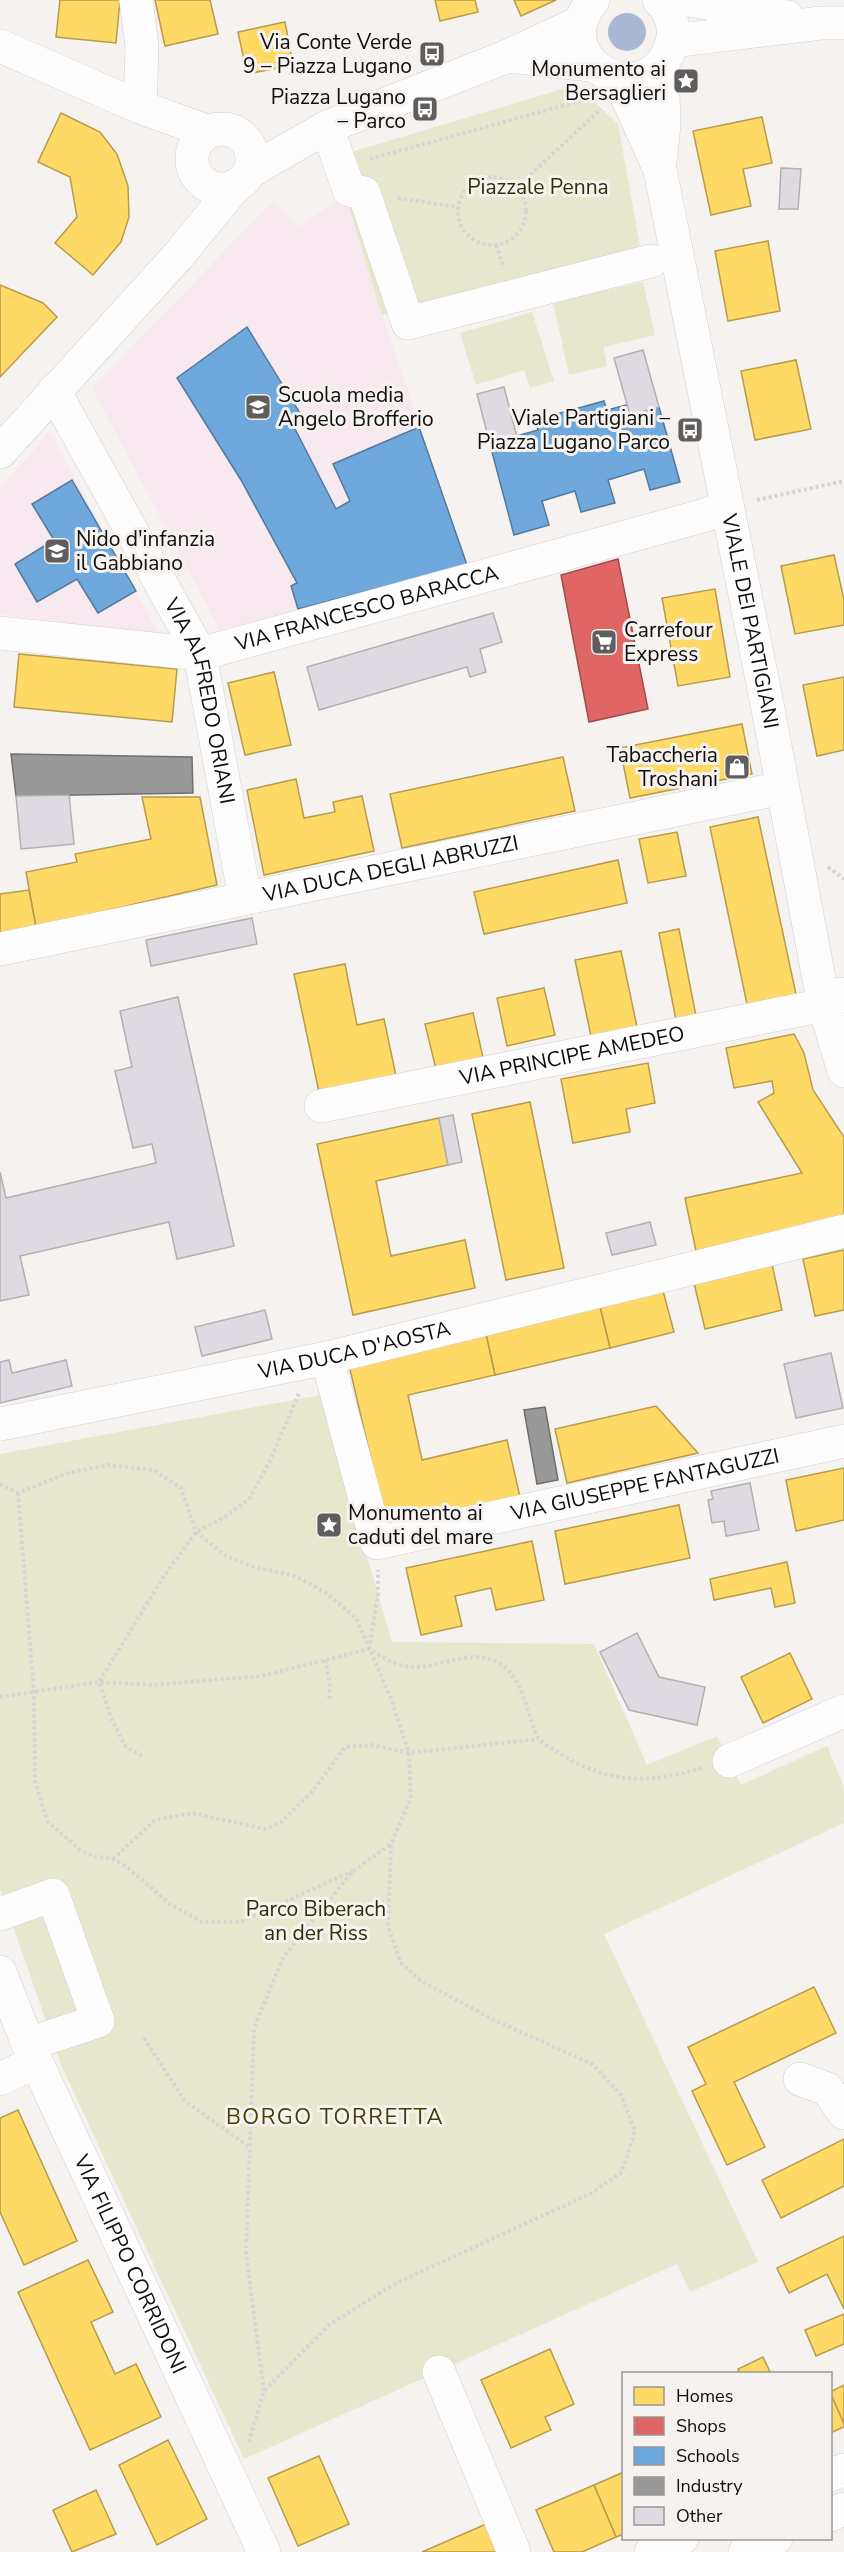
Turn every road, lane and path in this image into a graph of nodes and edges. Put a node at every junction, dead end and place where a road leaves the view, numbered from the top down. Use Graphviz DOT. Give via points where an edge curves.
graph roads {
  1 [pos="136,0"];
  2 [pos="659,0"];
  3 [pos="690,0"];
  4 [pos="587,11"];
  5 [pos="832,23"];
  6 [pos="0,46"];
  7 [pos="667,52"];
  8 [pos="508,56"];
  9 [pos="604,85"];
  10 [pos="140,107"];
  11 [pos="327,127"];
  12 [pos="209,132"];
  13 [pos="242,137"];
  14 [pos="193,167"];
  15 [pos="340,168"];
  16 [pos="660,170"];
  17 [pos="243,178"];
  18 [pos="517,187"];
  19 [pos="364,193"];
  20 [pos="458,207"];
  21 [pos="178,256"];
  22 [pos="651,261"];
  23 [pos="54,391"];
  24 [pos="0,452"];
  25 [pos="844,481"];
  26 [pos="727,507"];
  27 [pos="0,633"];
  28 [pos="200,654"];
  29 [pos="782,788"];
  30 [pos="245,898"];
  31 [pos="0,949"];
  32 [pos="834,998"];
  33 [pos="844,1071"];
  34 [pos="321,1106"];
  35 [pos="844,1231"];
  36 [pos="316,1360"];
  37 [pos="0,1424"];
  38 [pos="844,1441"];
  39 [pos="0,1484"];
  40 [pos="18,1493"];
  41 [pos="196,1532"];
  42 [pos="377,1543"];
  43 [pos="369,1650"];
  44 [pos="325,1660"];
  45 [pos="99,1682"];
  46 [pos="34,1693"];
  47 [pos="0,1697"];
  48 [pos="329,1701"];
  49 [pos="844,1711"];
  50 [pos="538,1739"];
  51 [pos="409,1753"];
  52 [pos="142,1756"];
  53 [pos="729,1761"];
  54 [pos="391,1844"];
  55 [pos="113,1859"];
  56 [pos="352,1871"];
  57 [pos="0,1914"];
  58 [pos="0,1972"];
  59 [pos="144,2038"];
  60 [pos="32,2053"];
  61 [pos="0,2079"];
  62 [pos="800,2079"];
  63 [pos="844,2113"];
  64 [pos="250,2147"];
  65 [pos="439,2372"];
  66 [pos="264,2391"];
  67 [pos="224,2468"];
  68 [pos="678,2540"];
  69 [pos="772,2540"];
  70 [pos="264,2552"];
  71 [pos="514,2552"];
  72 [pos="651,2552"];
  73 [pos="745,2552"];
  1 -- 10 [label="street" via="142,46"];
  2 -- 7 [label="street, VIALE DEI PARTIGIANI" via="671,18 674,34"];
  3 -- 5 [label="street"];
  4 -- 8 [label="street"];
  4 -- 9 [label="street, VIALE DEI PARTIGIANI" via="579,35 583,51"];
  5 -- 7 [label="street"];
  6 -- 10 [label="street"];
  7 -- 9 [label="street" via="650,74"];
  7 -- 16 [label="street, VIALE DEI PARTIGIANI"];
  8 -- 9 [label="street"];
  8 -- 11 [label="street"];
  9 -- 15 [label="path"];
  9 -- 16 [label="street, VIALE DEI PARTIGIANI"];
  9 -- 18 [label="path"];
  10 -- 12 [label="street"];
  10 -- 14 [label="street"];
  11 -- 13 [label="street"];
  11 -- 15 [label="street"];
  11 -- 17 [label="street"];
  12 -- 13 [label="street" via="226,129"];
  12 -- 14 [label="street" via="196,143"];
  13 -- 17 [label="street" via="251,153"];
  14 -- 17 [label="street" via="201,181 218,189"];
  14 -- 21 [label="street" via="197,207"];
  15 -- 19 [label="street" via="349,190"];
  16 -- 26 [label="street, VIALE DEI PARTIGIANI"];
  17 -- 21 [label="street"];
  18 -- 20 [label="path" via="500,178 481,178 465,189"];
  18 -- 20 [label="path" via="526,206 526,217 522,228 507,242 476,242 462,227"];
  19 -- 20 [label="path"];
  19 -- 22 [label="street" via="408,323"];
  21 -- 23 [label="street"];
  23 -- 24 [label="street"];
  23 -- 28 [label="street, VIA ALFREDO ORIANI"];
  25 -- 26 [label="path"];
  26 -- 28 [label="street, VIA FRANCESCO BARACCA"];
  26 -- 29 [label="street, VIALE DEI PARTIGIANI"];
  27 -- 28 [label="street, VIA FRANCESCO BARACCA"];
  28 -- 30 [label="street, VIA ALFREDO ORIANI"];
  29 -- 30 [label="street, VIA DUCA DEGLI ABRUZZI"];
  29 -- 32 [label="street, VIALE DEI PARTIGIANI"];
  30 -- 31 [label="street, VIA DUCA DEGLI ABRUZZI"];
  32 -- 33 [label="street, VIALE DEI PARTIGIANI"];
  32 -- 34 [label="street, VIA PRINCIPE AMEDEO"];
  35 -- 36 [label="street, VIA DUCA D'AOSTA"];
  36 -- 37 [label="street, VIA DUCA D'AOSTA"];
  36 -- 41 [label="path" via="249,1499"];
  36 -- 42 [label="street"];
  38 -- 42 [label="street, VIA GIUSEPPE FANTAGUZZI"];
  39 -- 40 [label="path"];
  40 -- 41 [label="path" via="68,1473 108,1465 154,1470 181,1488"];
  40 -- 46 [label="path"];
  41 -- 43 [label="path" via="226,1556 295,1576 325,1592 356,1618"];
  41 -- 45 [label="path"];
  42 -- 43 [label="path" via="378,1595"];
  43 -- 44 [label="path"];
  43 -- 50 [label="path" via="410,1667 470,1658 502,1664 522,1689"];
  43 -- 51 [label="path" via="390,1695"];
  44 -- 45 [label="path" via="261,1676 153,1685"];
  44 -- 48 [label="path"];
  45 -- 46 [label="path"];
  45 -- 52 [label="path" via="111,1720 126,1746"];
  46 -- 47 [label="path"];
  46 -- 55 [label="path" via="35,1781 46,1821 80,1850"];
  49 -- 53 [label="street"];
  50 -- 51 [label="path"];
  50 -- 53 [label="path" via="572,1762 609,1777 668,1778"];
  51 -- 54 [label="path" via="411,1798"];
  51 -- 55 [label="path" via="371,1745 345,1747 313,1791 281,1822 265,1829 192,1813 154,1817"];
  54 -- 56 [label="path"];
  54 -- 66 [label="path" via="388,1927 401,1963 421,1981 494,2020 592,2064 621,2095 635,2131 622,2172 590,2194 396,2283 329,2325"];
  55 -- 56 [label="path" via="170,1904 202,1922 240,1922"];
  56 -- 64 [label="path" via="283,1958 254,2028"];
  57 -- 60 [label="street" via="53,1896 98,2021"];
  58 -- 60 [label="street, VIA FILIPPO CORRIDONI"];
  59 -- 64 [label="path" via="185,2101"];
  60 -- 61 [label="street"];
  60 -- 67 [label="street, VIA FILIPPO CORRIDONI"];
  62 -- 63 [label="street" via="827,2090"];
  64 -- 66 [label="path" via="246,2253"];
  65 -- 71 [label="street"];
  66 -- 67 [label="path" via="244,2459"];
  67 -- 70 [label="street, VIA FILIPPO CORRIDONI"];
  68 -- 72 [label="street"];
  69 -- 73 [label="street"];
}
